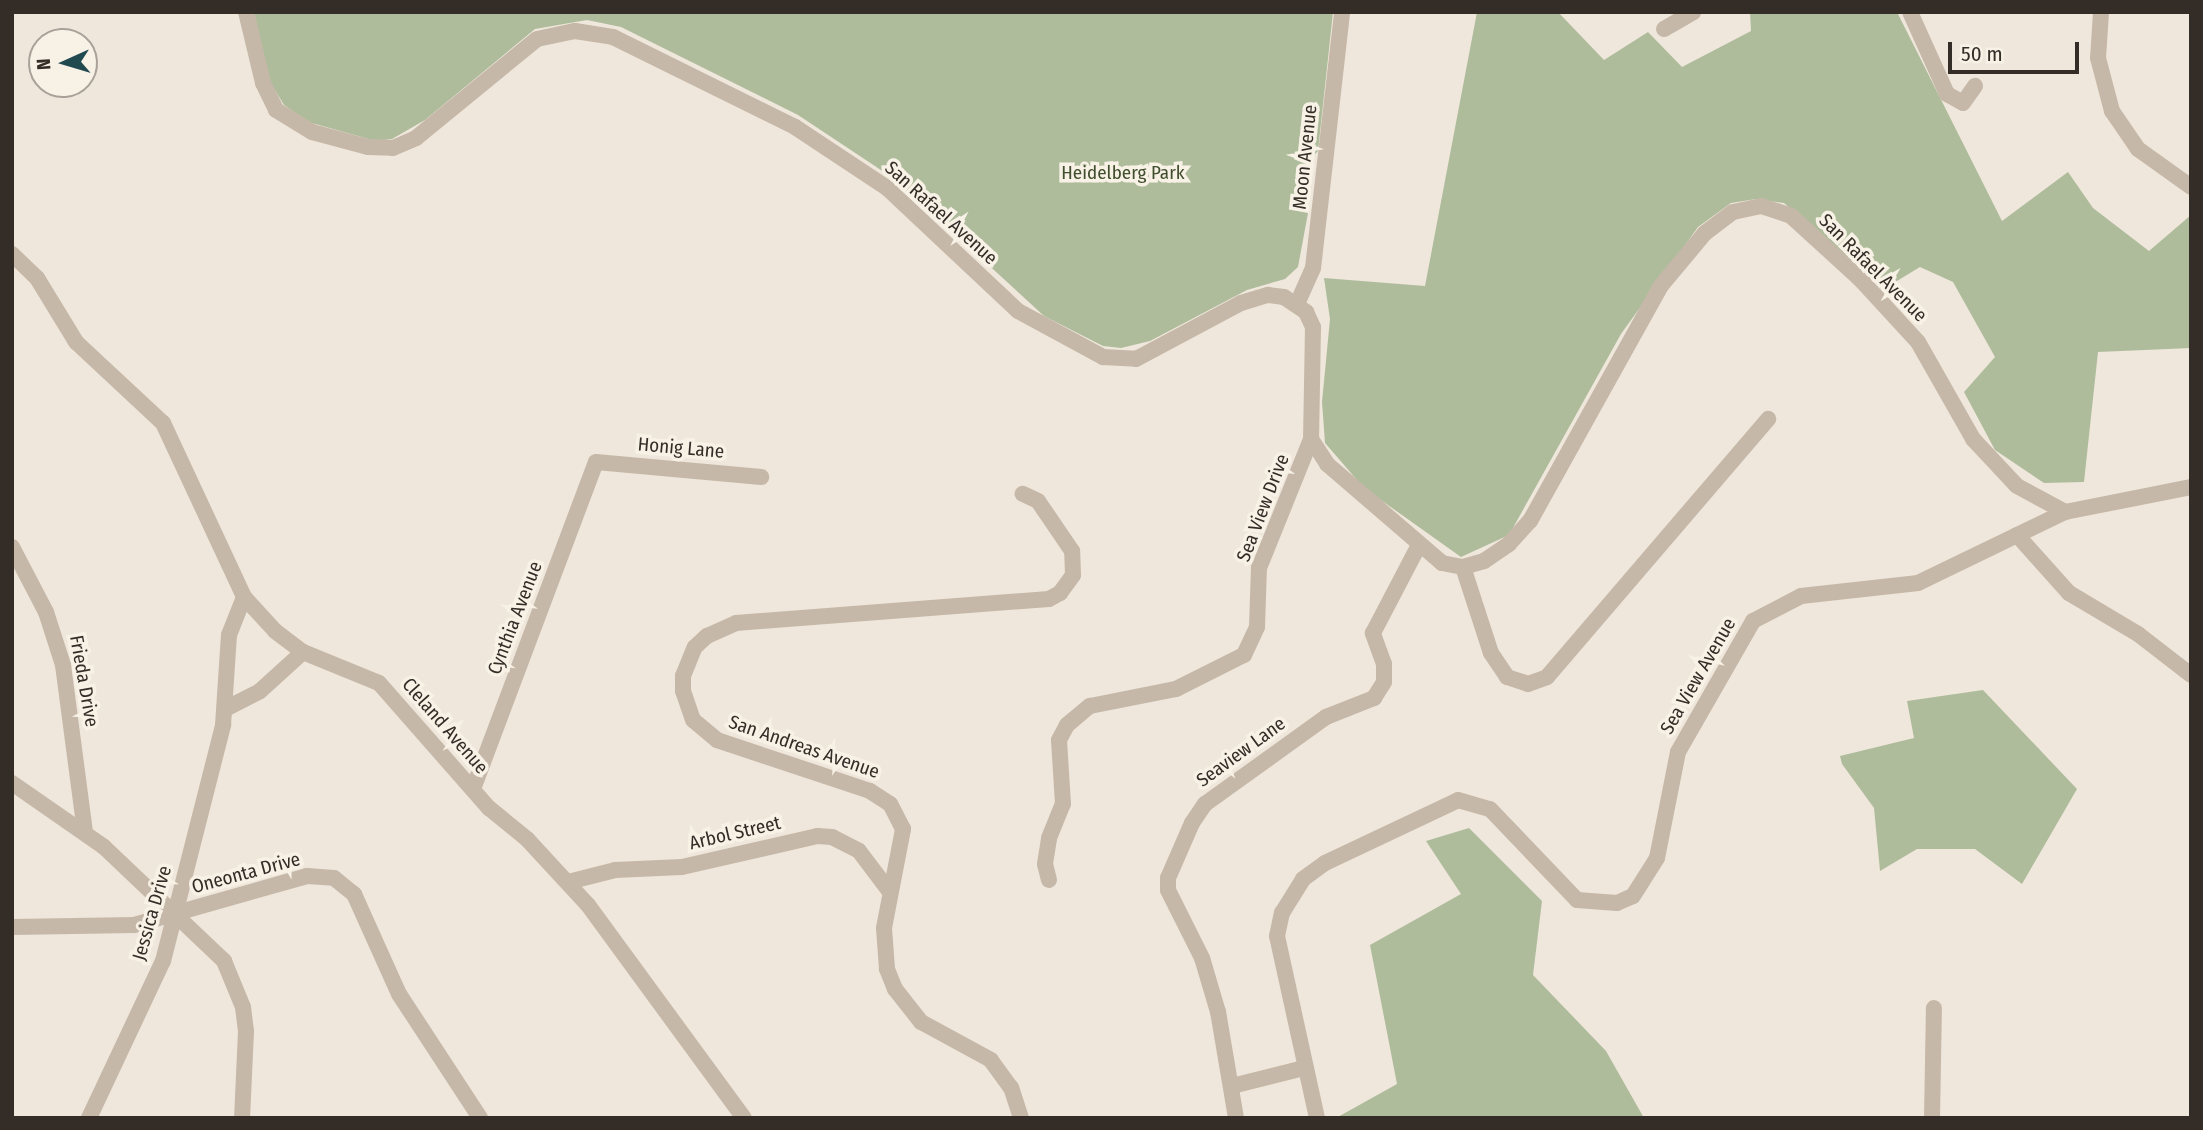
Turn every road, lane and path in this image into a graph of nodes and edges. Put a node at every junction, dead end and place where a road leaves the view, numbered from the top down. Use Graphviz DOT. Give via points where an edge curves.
graph roads {
  1 [pos="246,12"];
  2 [pos="1342,12"];
  3 [pos="1693,12"];
  4 [pos="1910,12"];
  5 [pos="2101,12"];
  6 [pos="1664,29"];
  7 [pos="1975,86"];
  8 [pos="2191,187"];
  9 [pos="12,254"];
  10 [pos="1297,304"];
  11 [pos="1768,419"];
  12 [pos="1311,439"];
  13 [pos="596,461"];
  14 [pos="761,477"];
  15 [pos="2191,487"];
  16 [pos="1023,494"];
  17 [pos="2065,512"];
  18 [pos="2017,535"];
  19 [pos="1419,545"];
  20 [pos="12,547"];
  21 [pos="1464,567"];
  22 [pos="244,597"];
  23 [pos="303,652"];
  24 [pos="2191,676"];
  25 [pos="225,709"];
  26 [pos="12,783"];
  27 [pos="473,789"];
  28 [pos="85,831"];
  29 [pos="1049,880"];
  30 [pos="568,882"];
  31 [pos="890,892"];
  32 [pos="175,914"];
  33 [pos="13,928"];
  34 [pos="1934,1008"];
  35 [pos="1304,1068"];
  36 [pos="1232,1086"];
  37 [pos="89,1118"];
  38 [pos="242,1118"];
  39 [pos="480,1118"];
  40 [pos="744,1118"];
  41 [pos="1021,1118"];
  42 [pos="1237,1118"];
  43 [pos="1317,1118"];
  44 [pos="1932,1118"];
  1 -- 10 [label="street, San Rafael Avenue" via="263,83 276,110 312,132 368,147 393,148 416,138 537,39 575,31 613,37 795,127 887,188 1018,312 1103,357 1136,359 1254,298 1268,295"];
  2 -- 10 [label="street, Moon Avenue" via="1313,268"];
  3 -- 6 [label="street"];
  4 -- 7 [label="street" via="1947,94 1963,103"];
  5 -- 8 [label="street" via="2098,58 2112,111 2138,149"];
  9 -- 22 [label="street, Cleland Avenue" via="37,278 76,342 163,422"];
  10 -- 12 [label="street" via="1313,327"];
  11 -- 21 [label="street" via="1547,677 1528,684 1507,677 1491,653"];
  12 -- 19 [label="street" via="1327,464"];
  12 -- 29 [label="street, Sea View Drive" via="1259,568 1257,627 1244,655 1176,689 1090,706 1059,740 1063,804 1049,838 1045,864"];
  13 -- 14 [label="street, Honig Lane"];
  13 -- 27 [label="street, Cynthia Avenue"];
  15 -- 17 [label="street"];
  16 -- 31 [label="street, San Andreas Avenue" via="1038,501 1072,551 1073,575 1060,593 1049,598 736,623 707,636 688,660 683,683 686,705 704,732 870,791 890,804 898,815 903,843"];
  17 -- 18 [label="street, Sea View Avenue"];
  17 -- 21 [label="street, San Rafael Avenue" via="2017,486 1995,467 1973,439 1918,342 1861,279 1791,216 1761,206 1733,212 1705,233 1660,287 1530,521 1509,544"];
  18 -- 24 [label="street" via="2069,593 2138,634"];
  18 -- 35 [label="street, Sea View Avenue" via="1918,583 1801,596 1753,621 1678,752 1657,858 1633,896 1617,904 1577,900 1490,809 1458,800 1325,863 1303,879 1282,913 1277,936"];
  19 -- 21 [label="street" via="1442,563"];
  19 -- 36 [label="street, Seaview Lane" via="1373,633 1384,664 1384,682 1374,698 1325,716 1205,804 1168,878 1168,890 1209,979"];
  20 -- 28 [label="street, Frieda Drive" via="46,612 63,665"];
  22 -- 23 [label="street, Cleland Avenue" via="275,631"];
  22 -- 25 [label="street, Jessica Drive" via="229,635"];
  23 -- 25 [label="street" via="260,691"];
  23 -- 27 [label="street, Cleland Avenue" via="379,682"];
  25 -- 32 [label="street, Jessica Drive"];
  26 -- 28 [label="street"];
  27 -- 30 [label="street, Cleland Avenue"];
  28 -- 32 [label="street"];
  30 -- 31 [label="street, Arbol Street" via="615,870 682,867 817,836 832,837 859,852"];
  30 -- 40 [label="street, Cleland Avenue"];
  31 -- 41 [label="street, San Andreas Avenue" via="884,949 895,989 921,1022 991,1060 1011,1088"];
  32 -- 33 [label="street, Oneonta Drive" via="134,925"];
  32 -- 37 [label="street, Jessica Drive" via="163,961"];
  32 -- 38 [label="street" via="224,961 236,983 246,1031"];
  32 -- 39 [label="street, Oneonta Drive" via="307,876 334,878 346,885 399,994"];
  34 -- 44 [label="street"];
  35 -- 36 [label="street"];
  35 -- 43 [label="street, Sea View Avenue"];
  36 -- 42 [label="street, Seaview Lane"];
}
